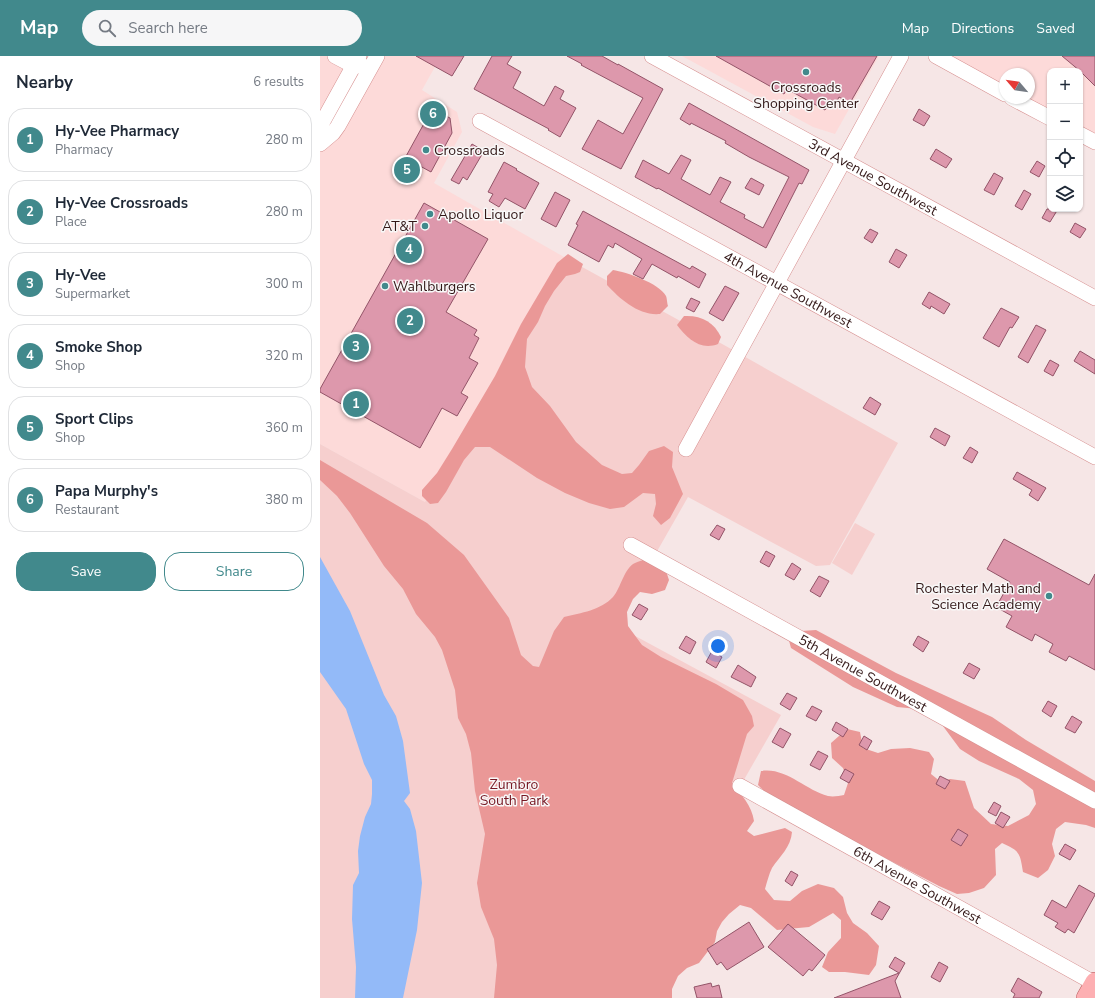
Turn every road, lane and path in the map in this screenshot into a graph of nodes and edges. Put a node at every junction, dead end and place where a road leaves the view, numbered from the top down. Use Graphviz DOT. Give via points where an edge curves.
graph roads {
  1 [pos="335,56"];
  2 [pos="652,56"];
  3 [pos="901,56"];
  4 [pos="936,56"];
  5 [pos="372,59"];
  6 [pos="356,61"];
  7 [pos="999,91"];
  8 [pos="1023,104"];
  9 [pos="1047,116"];
  10 [pos="480,121"];
  11 [pos="320,131"];
  12 [pos="1083,136"];
  13 [pos="1095,142"];
  14 [pos="320,144"];
  15 [pos="844,161"];
  16 [pos="776,284"];
  17 [pos="1095,298"];
  18 [pos="686,449"];
  19 [pos="1095,457"];
  20 [pos="631,545"];
  21 [pos="740,786"];
  22 [pos="1095,801"];
  23 [pos="1095,983"];
  24 [pos="1086,998"];
  1 -- 6 [label="street"];
  2 -- 15 [label="street, 3rd Avenue Southwest"];
  3 -- 15 [label="street"];
  4 -- 7 [label="street"];
  5 -- 6 [label="street"];
  5 -- 14 [label="street" via="338,126"];
  6 -- 11 [label="street"];
  8 -- 9 [label="street"];
  10 -- 16 [label="street, 4th Avenue Southwest"];
  12 -- 13 [label="street"];
  15 -- 16 [label="street"];
  15 -- 17 [label="street, 3rd Avenue Southwest"];
  16 -- 18 [label="street"];
  16 -- 19 [label="street, 4th Avenue Southwest"];
  20 -- 22 [label="street, 5th Avenue Southwest"];
  21 -- 23 [label="street, 6th Avenue Southwest"];
  23 -- 24 [label="main road"];
}
